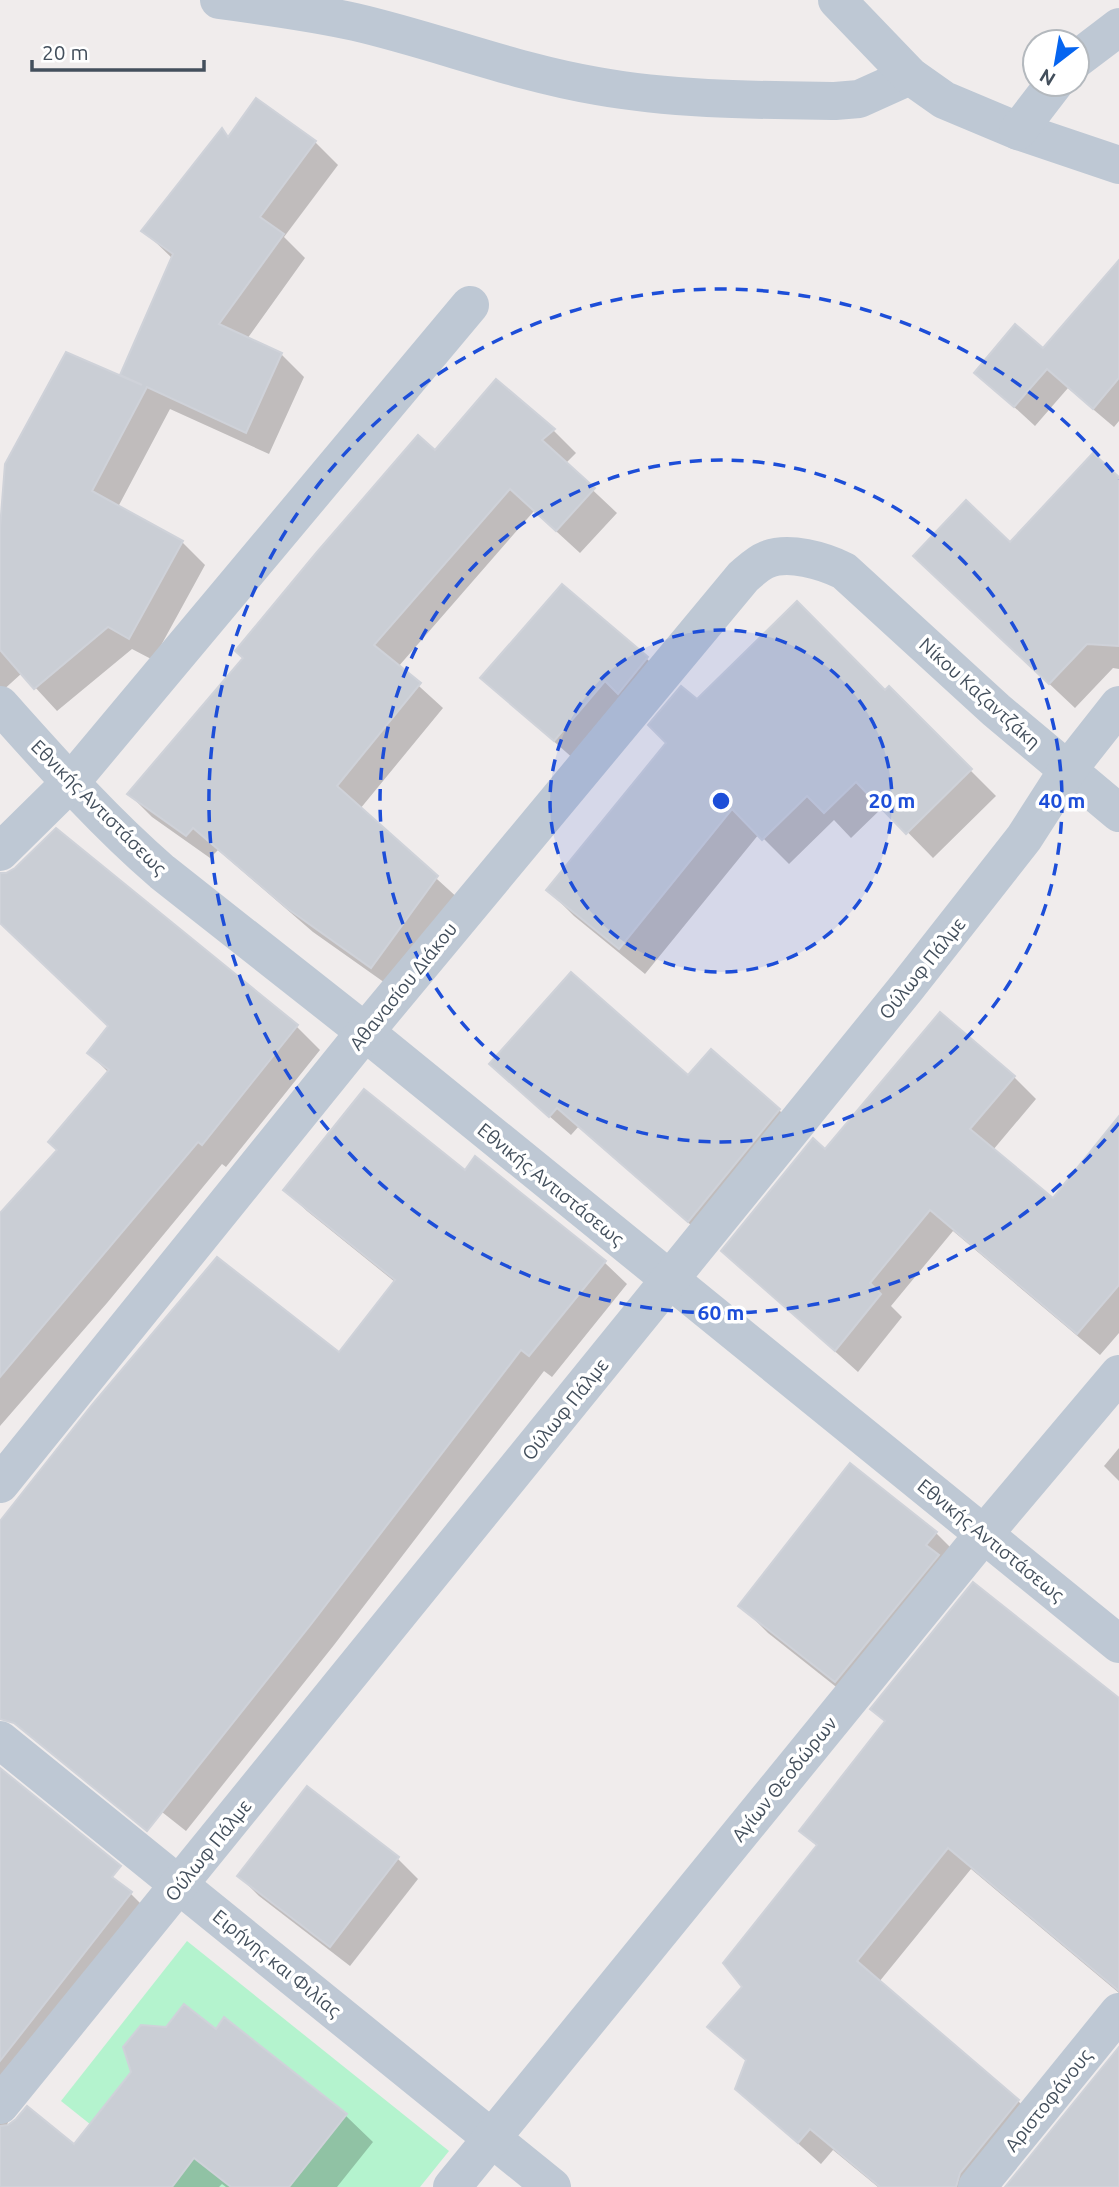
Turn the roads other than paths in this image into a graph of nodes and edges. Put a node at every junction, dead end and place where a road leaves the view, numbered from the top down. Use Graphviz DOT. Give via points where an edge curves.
graph roads {
  1 [pos="219,0"];
  2 [pos="837,0"];
  3 [pos="1119,27"];
  4 [pos="1091,48"];
  5 [pos="910,76"];
  6 [pos="1043,98"];
  7 [pos="1018,131"];
  8 [pos="1119,165"];
  9 [pos="470,305"];
  10 [pos="844,570"];
  11 [pos="0,705"];
  12 [pos="1119,705"];
  13 [pos="1067,771"];
  14 [pos="70,783"];
  15 [pos="1119,813"];
  16 [pos="0,852"];
  17 [pos="365,1032"];
  18 [pos="669,1280"];
  19 [pos="1119,1374"];
  20 [pos="0,1484"];
  21 [pos="984,1534"];
  22 [pos="1119,1644"];
  23 [pos="0,1740"];
  24 [pos="180,1885"];
  25 [pos="1119,2012"];
  26 [pos="0,2105"];
  27 [pos="492,2137"];
  28 [pos="452,2187"];
  29 [pos="552,2187"];
  30 [pos="976,2187"];
  1 -- 5 [label="street" via="356,22 545,75 654,94 835,101 859,99"];
  2 -- 5 [label="street"];
  3 -- 4 [label="street"];
  5 -- 7 [label="street" via="944,100"];
  6 -- 7 [label="street"];
  7 -- 8 [label="street"];
  9 -- 14 [label="street"];
  10 -- 13 [label="street, Νίκου Καζαντζάκη"];
  10 -- 17 [label="street, Αθανασίου Διάκου" via="823,561 783,556 766,559 743,576"];
  11 -- 14 [label="street, Εθνικής Αντιστάσεως"];
  12 -- 13 [label="street, Ούλωφ Πάλμε"];
  13 -- 15 [label="street, Νίκου Καζαντζάκη"];
  13 -- 18 [label="street, Ούλωφ Πάλμε" via="1024,838"];
  14 -- 16 [label="street"];
  14 -- 17 [label="street, Εθνικής Αντιστάσεως" via="162,872"];
  17 -- 18 [label="street, Εθνικής Αντιστάσεως"];
  17 -- 20 [label="street, Αθανασίου Διάκου"];
  18 -- 21 [label="street, Εθνικής Αντιστάσεως"];
  18 -- 24 [label="street, Ούλωφ Πάλμε"];
  19 -- 21 [label="street, Αγίων Θεοδώρων"];
  21 -- 22 [label="street, Εθνικής Αντιστάσεως"];
  21 -- 27 [label="street, Αγίων Θεοδώρων"];
  23 -- 24 [label="street, Ειρήνης και Φιλίας"];
  24 -- 26 [label="street, Ούλωφ Πάλμε"];
  24 -- 27 [label="street, Ειρήνης και Φιλίας"];
  25 -- 30 [label="street, Αριστοφάνους"];
  27 -- 28 [label="street, Αγίων Θεοδώρων"];
  27 -- 29 [label="street, Ειρήνης και Φιλίας"];
}
